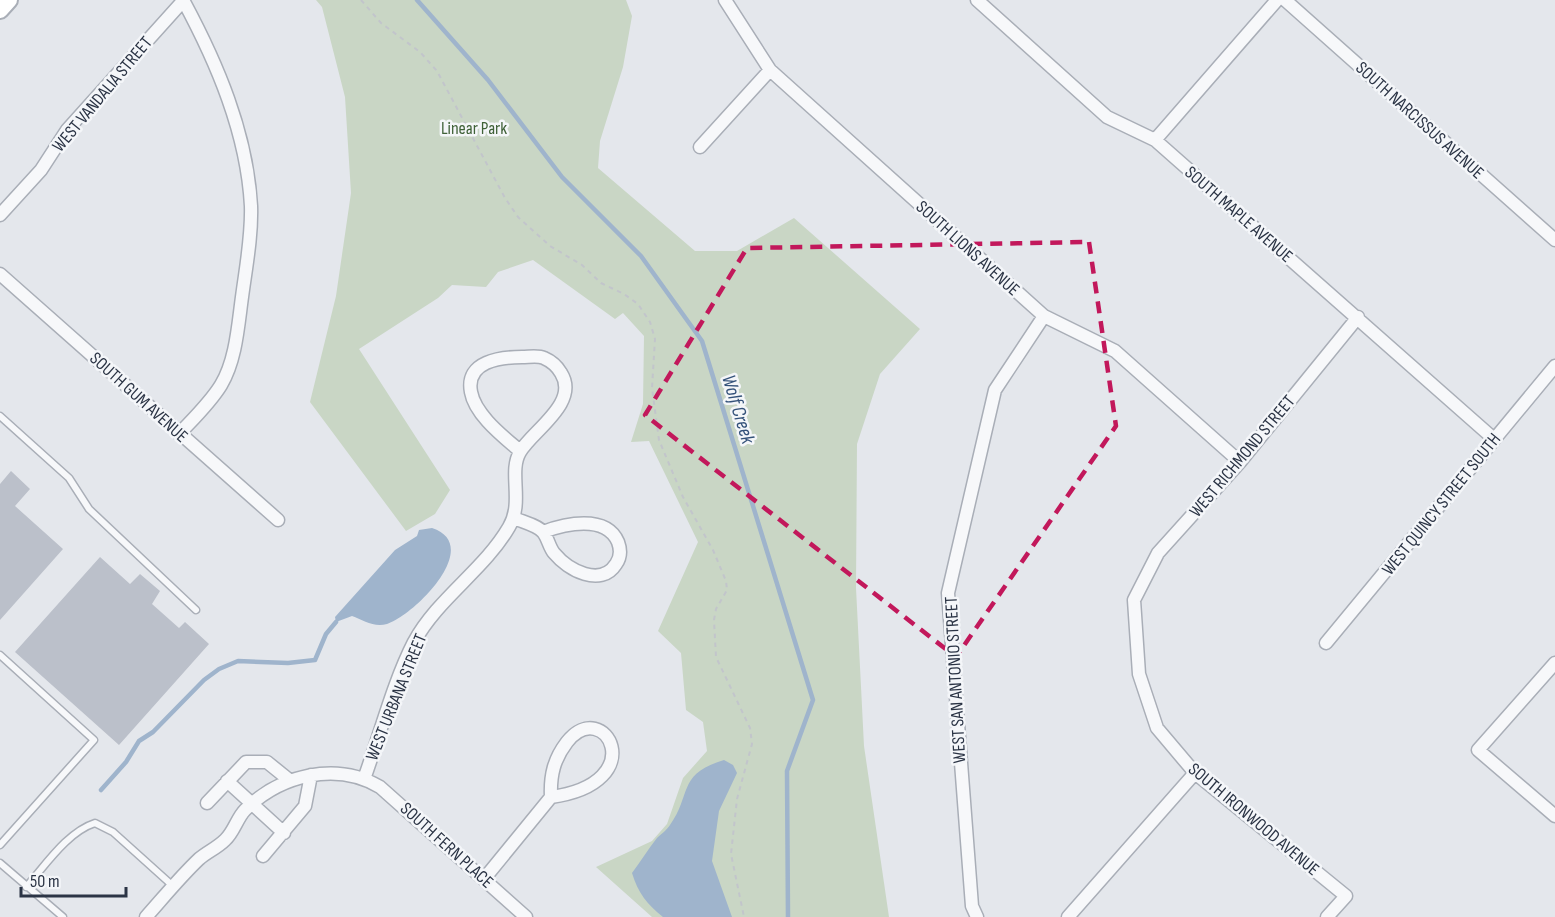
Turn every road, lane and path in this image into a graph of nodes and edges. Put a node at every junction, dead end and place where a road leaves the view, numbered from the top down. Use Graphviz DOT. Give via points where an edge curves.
graph roads {
  1 [pos="182,0"];
  2 [pos="361,0"];
  3 [pos="725,0"];
  4 [pos="977,0"];
  5 [pos="1277,0"];
  6 [pos="1285,0"];
  7 [pos="770,70"];
  8 [pos="1155,140"];
  9 [pos="700,147"];
  10 [pos="0,216"];
  11 [pos="1555,240"];
  12 [pos="0,274"];
  13 [pos="1044,316"];
  14 [pos="1358,317"];
  15 [pos="1555,366"];
  16 [pos="0,416"];
  17 [pos="179,434"];
  18 [pos="1494,439"];
  19 [pos="520,451"];
  20 [pos="1240,462"];
  21 [pos="514,518"];
  22 [pos="278,520"];
  23 [pos="543,532"];
  24 [pos="1134,600"];
  25 [pos="195,610"];
  26 [pos="1326,643"];
  27 [pos="0,655"];
  28 [pos="1555,663"];
  29 [pos="1195,773"];
  30 [pos="311,775"];
  31 [pos="288,779"];
  32 [pos="364,779"];
  33 [pos="227,781"];
  34 [pos="551,797"];
  35 [pos="253,802"];
  36 [pos="207,803"];
  37 [pos="1555,816"];
  38 [pos="284,833"];
  39 [pos="0,845"];
  40 [pos="263,856"];
  41 [pos="0,863"];
  42 [pos="484,879"];
  43 [pos="174,886"];
  44 [pos="26,887"];
  45 [pos="63,917"];
  46 [pos="146,917"];
  47 [pos="526,917"];
  48 [pos="744,917"];
  49 [pos="977,917"];
  50 [pos="1068,917"];
  51 [pos="1327,917"];
  1 -- 10 [label="street, WEST VANDALIA STREET" via="67,130 40,170"];
  1 -- 17 [label="street" via="201,31 239,132 251,208 249,248 232,359 221,385"];
  2 -- 48 [label="path" via="381,23 420,52 437,71 518,217 601,283 638,304 650,322 655,339 652,388 659,440 726,581 727,590 714,620 716,657 750,728 752,744 737,799 731,854"];
  3 -- 7 [label="street, SOUTH LIONS AVENUE"];
  4 -- 8 [label="street, SOUTH MAPLE AVENUE" via="1107,117"];
  5 -- 8 [label="street"];
  6 -- 11 [label="street, SOUTH NARCISSUS AVENUE"];
  7 -- 9 [label="street"];
  7 -- 13 [label="street, SOUTH LIONS AVENUE"];
  8 -- 14 [label="street, SOUTH MAPLE AVENUE"];
  12 -- 17 [label="street, SOUTH GUM AVENUE"];
  13 -- 20 [label="street, SOUTH LIONS AVENUE" via="1115,351"];
  13 -- 49 [label="street, WEST SAN ANTONIO STREET" via="995,390 948,593 972,906"];
  14 -- 18 [label="street, SOUTH MAPLE AVENUE"];
  14 -- 20 [label="street, WEST RICHMOND STREET"];
  15 -- 18 [label="street, WEST QUINCY STREET SOUTH"];
  16 -- 25 [label="lane" via="69,478 89,509"];
  17 -- 22 [label="street, SOUTH GUM AVENUE"];
  18 -- 26 [label="street, WEST QUINCY STREET SOUTH"];
  19 -- 19 [label="street" via="536,436 564,394 563,376 553,363 540,357 499,357 477,370 470,385 472,396 479,409"];
  19 -- 21 [label="street, WEST URBANA STREET"];
  20 -- 24 [label="street, WEST RICHMOND STREET" via="1158,553"];
  21 -- 23 [label="street"];
  21 -- 32 [label="street, WEST URBANA STREET" via="499,542 422,629"];
  23 -- 23 [label="street" via="569,523 601,526 615,537 620,555 609,572 584,575 554,553"];
  24 -- 29 [label="street, SOUTH IRONWOOD AVENUE" via="1139,674 1157,728"];
  27 -- 39 [label="lane" via="94,740"];
  28 -- 37 [label="street" via="1479,750"];
  29 -- 50 [label="street"];
  29 -- 51 [label="street, SOUTH IRONWOOD AVENUE" via="1346,896"];
  30 -- 31 [label="street, WEST URBANA STREET"];
  30 -- 32 [label="street, WEST URBANA STREET"];
  30 -- 38 [label="street" via="305,806"];
  31 -- 33 [label="street" via="267,762 253,760 240,766"];
  31 -- 35 [label="street, WEST URBANA STREET"];
  32 -- 42 [label="street, SOUTH FERN PLACE" via="393,797"];
  33 -- 35 [label="street"];
  33 -- 36 [label="street"];
  34 -- 34 [label="street" via="569,795 611,766 613,747 602,732 582,730 568,741 550,774"];
  34 -- 42 [label="street"];
  35 -- 38 [label="street"];
  35 -- 43 [label="street, WEST URBANA STREET" via="226,840 201,857"];
  38 -- 40 [label="street"];
  41 -- 44 [label="lane"];
  42 -- 47 [label="street, SOUTH FERN PLACE"];
  43 -- 44 [label="lane" via="113,832 94,823 72,837"];
  43 -- 46 [label="street, WEST URBANA STREET"];
  44 -- 45 [label="lane"];
}
